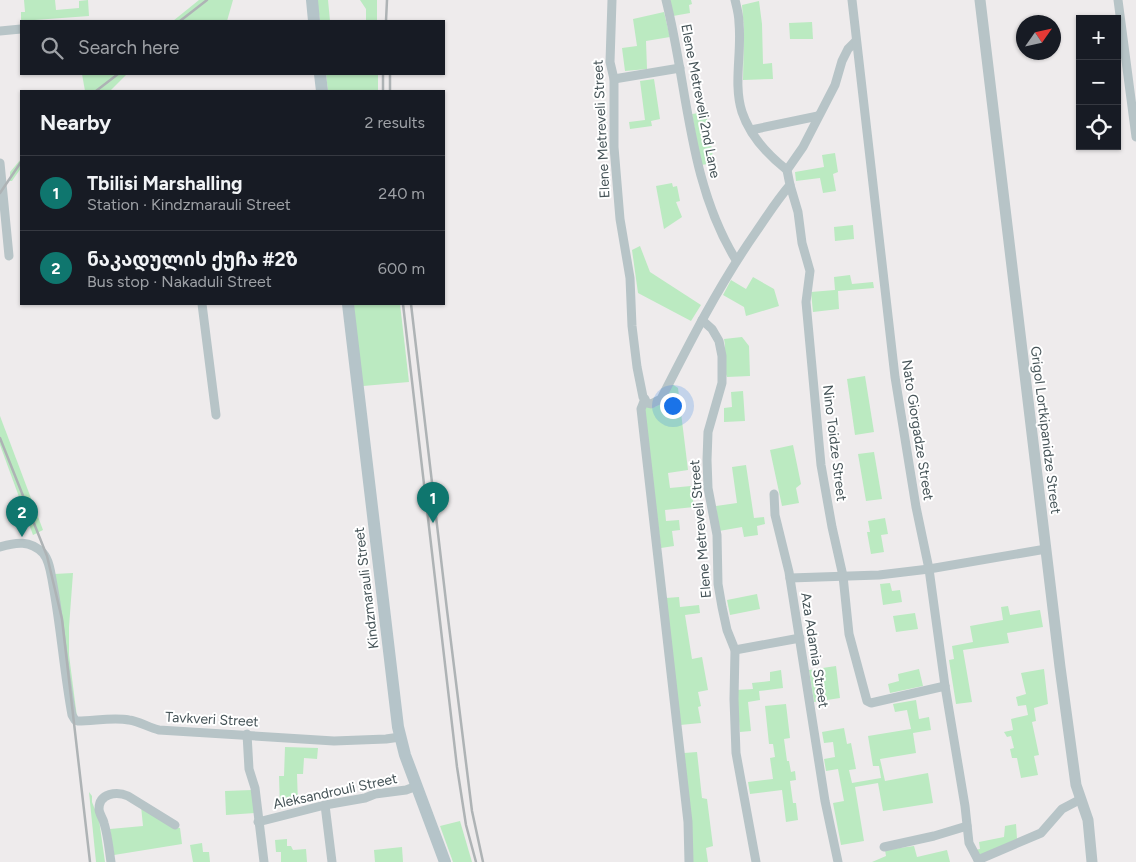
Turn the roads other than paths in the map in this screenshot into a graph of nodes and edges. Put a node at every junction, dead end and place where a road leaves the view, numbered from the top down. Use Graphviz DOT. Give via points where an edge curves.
graph roads {
  1 [pos="312,0"];
  2 [pos="612,0"];
  3 [pos="666,0"];
  4 [pos="735,0"];
  5 [pos="852,0"];
  6 [pos="980,0"];
  7 [pos="1118,0"];
  8 [pos="314,20"];
  9 [pos="20,29"];
  10 [pos="0,31"];
  11 [pos="856,41"];
  12 [pos="680,68"];
  13 [pos="320,75"];
  14 [pos="614,79"];
  15 [pos="322,90"];
  16 [pos="818,116"];
  17 [pos="751,130"];
  18 [pos="1136,137"];
  19 [pos="0,163"];
  20 [pos="787,170"];
  21 [pos="790,185"];
  22 [pos="10,256"];
  23 [pos="736,260"];
  24 [pos="202,305"];
  25 [pos="348,305"];
  26 [pos="702,320"];
  27 [pos="644,399"];
  28 [pos="216,415"];
  29 [pos="774,494"];
  30 [pos="0,547"];
  31 [pos="1046,549"];
  32 [pos="929,569"];
  33 [pos="843,576"];
  34 [pos="790,578"];
  35 [pos="800,638"];
  36 [pos="735,650"];
  37 [pos="945,686"];
  38 [pos="248,734"];
  39 [pos="400,737"];
  40 [pos="417,786"];
  41 [pos="1080,799"];
  42 [pos="326,805"];
  43 [pos="258,822"];
  44 [pos="174,825"];
  45 [pos="966,826"];
  46 [pos="884,847"];
  47 [pos="978,861"];
  48 [pos="111,862"];
  49 [pos="264,862"];
  50 [pos="332,862"];
  51 [pos="445,862"];
  52 [pos="689,862"];
  53 [pos="756,862"];
  54 [pos="838,862"];
  55 [pos="1092,862"];
  1 -- 8 [label="main road"];
  2 -- 14 [label="street, Elene Metreveli Street" via="610,62"];
  3 -- 12 [label="street, Elene Metreveli 2nd Lane"];
  4 -- 17 [label="street" via="739,23 740,101 742,114"];
  5 -- 11 [label="street, Nato Giorgadze Street"];
  6 -- 31 [label="street, Grigol Lortkipanidze Street"];
  7 -- 18 [label="street"];
  9 -- 10 [label="street"];
  11 -- 16 [label="street" via="848,49 835,85"];
  11 -- 32 [label="street, Nato Giorgadze Street" via="895,377"];
  12 -- 14 [label="street"];
  12 -- 23 [label="street, Elene Metreveli 2nd Lane" via="698,166 719,229"];
  13 -- 15 [label="main road"];
  14 -- 27 [label="street, Elene Metreveli Street" via="614,147 620,219 630,278 637,367"];
  16 -- 17 [label="street"];
  16 -- 20 [label="street"];
  17 -- 20 [label="street" via="768,155"];
  19 -- 22 [label="street"];
  20 -- 21 [label="street, Nino Toidze Street"];
  21 -- 23 [label="street"];
  21 -- 33 [label="street, Nino Toidze Street" via="810,271 806,302 821,464"];
  23 -- 26 [label="street"];
  24 -- 28 [label="street"];
  25 -- 39 [label="main road, Kindzmarauli Street"];
  26 -- 27 [label="street" via="660,399 651,404"];
  26 -- 36 [label="street, Elene Metreveli Street" via="719,341 722,356 722,383 708,432 706,460 717,535 718,584 727,630"];
  27 -- 52 [label="street, Elene Metreveli Street" via="641,409 688,822"];
  29 -- 34 [label="street" via="775,515"];
  30 -- 38 [label="street, Tavkveri Street" via="16,542 31,545 43,553 48,564 75,720 123,719 159,730"];
  31 -- 32 [label="street, Aza Adamia Street"];
  31 -- 41 [label="street, Grigol Lortkipanidze Street"];
  32 -- 33 [label="street, Aza Adamia Street"];
  32 -- 37 [label="street, Nato Giorgadze Street"];
  33 -- 34 [label="street, Aza Adamia Street"];
  33 -- 37 [label="street, Nino Toidze Street" via="849,634 866,701"];
  34 -- 35 [label="street, Aza Adamia Street"];
  35 -- 36 [label="street"];
  35 -- 54 [label="street, Aza Adamia Street" via="825,801"];
  36 -- 53 [label="street, Elene Metreveli Street" via="736,753"];
  37 -- 45 [label="street, Nato Giorgadze Street"];
  38 -- 39 [label="street, Tavkveri Street" via="334,741"];
  38 -- 43 [label="street" via="249,769"];
  39 -- 40 [label="main road, Kindzmarauli Street"];
  40 -- 42 [label="street, Aleksandrouli Street"];
  40 -- 51 [label="main road, Kindzmarauli Street"];
  41 -- 47 [label="street" via="1062,809 1041,833"];
  41 -- 55 [label="street, Grigol Lortkipanidze Street" via="1088,820"];
  42 -- 43 [label="street, Aleksandrouli Street"];
  42 -- 50 [label="street"];
  43 -- 49 [label="street"];
  44 -- 48 [label="street" via="128,796 111,793 98,808 105,824"];
  45 -- 46 [label="street"];
  45 -- 47 [label="street, Nato Giorgadze Street" via="969,843"];
}
